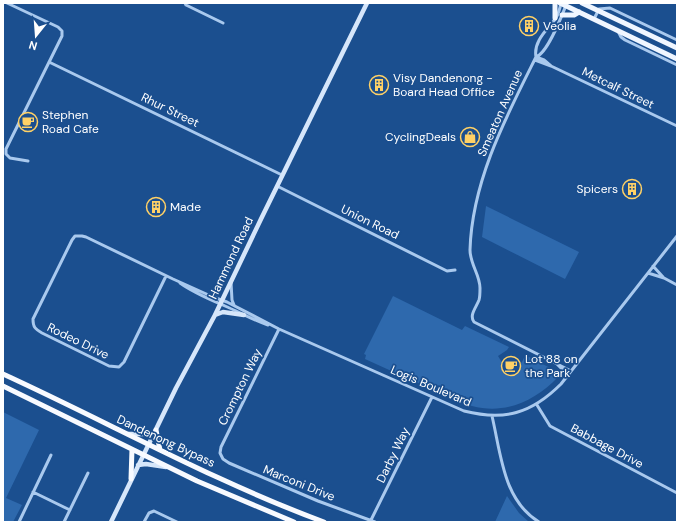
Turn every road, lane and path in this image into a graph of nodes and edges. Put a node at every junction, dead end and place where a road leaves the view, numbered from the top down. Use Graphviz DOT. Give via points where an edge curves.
graph roads {
  1 [pos="7,3"];
  2 [pos="185,3"];
  3 [pos="368,3"];
  4 [pos="555,3"];
  5 [pos="582,3"];
  6 [pos="563,4"];
  7 [pos="598,10"];
  8 [pos="579,12"];
  9 [pos="562,16"];
  10 [pos="556,18"];
  11 [pos="594,19"];
  12 [pos="223,23"];
  13 [pos="618,31"];
  14 [pos="677,40"];
  15 [pos="677,48"];
  16 [pos="536,57"];
  17 [pos="677,59"];
  18 [pos="534,60"];
  19 [pos="49,62"];
  20 [pos="677,65"];
  21 [pos="551,66"];
  22 [pos="677,126"];
  23 [pos="28,161"];
  24 [pos="282,175"];
  25 [pos="277,186"];
  26 [pos="677,236"];
  27 [pos="653,266"];
  28 [pos="455,270"];
  29 [pos="648,273"];
  30 [pos="166,276"];
  31 [pos="664,278"];
  32 [pos="231,280"];
  33 [pos="677,285"];
  34 [pos="221,302"];
  35 [pos="234,305"];
  36 [pos="215,315"];
  37 [pos="244,315"];
  38 [pos="277,328"];
  39 [pos="555,363"];
  40 [pos="571,371"];
  41 [pos="3,374"];
  42 [pos="568,375"];
  43 [pos="3,386"];
  44 [pos="432,397"];
  45 [pos="537,405"];
  46 [pos="492,416"];
  47 [pos="155,432"];
  48 [pos="126,434"];
  49 [pos="148,445"];
  50 [pos="132,449"];
  51 [pos="160,450"];
  52 [pos="220,454"];
  53 [pos="51,455"];
  54 [pos="144,455"];
  55 [pos="138,465"];
  56 [pos="172,468"];
  57 [pos="88,473"];
  58 [pos="131,479"];
  59 [pos="33,492"];
  60 [pos="677,493"];
  61 [pos="70,510"];
  62 [pos="371,520"];
  63 [pos="19,522"];
  64 [pos="64,522"];
  65 [pos="111,522"];
  66 [pos="144,522"];
  67 [pos="177,522"];
  68 [pos="294,522"];
  69 [pos="324,522"];
  70 [pos="375,522"];
  71 [pos="540,522"];
  1 -- 19 [label="street" via="62,31"];
  2 -- 12 [label="street" via="186,6"];
  3 -- 24 [label="main road, Hammond Road"];
  4 -- 10 [label="main road"];
  5 -- 7 [label="main road"];
  6 -- 8 [label="main road"];
  6 -- 9 [label="street, Smeaton Avenue"];
  6 -- 10 [label="street, Smeaton Avenue"];
  7 -- 11 [label="street"];
  7 -- 14 [label="street" via="613,9"];
  7 -- 15 [label="main road"];
  8 -- 9 [label="main road"];
  8 -- 11 [label="main road"];
  9 -- 16 [label="street, Smeaton Avenue" via="546,48"];
  10 -- 16 [label="street, Smeaton Avenue" via="545,30"];
  11 -- 13 [label="main road"];
  13 -- 17 [label="main road"];
  13 -- 20 [label="street" via="625,40"];
  16 -- 18 [label="street, Smeaton Avenue"];
  16 -- 21 [label="street, Metcalf Street"];
  18 -- 21 [label="street, Metcalf Street"];
  18 -- 39 [label="street, Smeaton Avenue" via="499,133 480,189 470,252 480,287 479,299 472,318 476,324"];
  19 -- 23 [label="street" via="6,149 6,154 10,158"];
  19 -- 24 [label="street, Rhur Street"];
  21 -- 22 [label="street, Metcalf Street"];
  24 -- 25 [label="main road, Hammond Road"];
  25 -- 28 [label="street, Union Road" via="447,271"];
  25 -- 32 [label="main road, Hammond Road"];
  26 -- 27 [label="street, Logis Boulevard"];
  27 -- 29 [label="street, Logis Boulevard"];
  27 -- 31 [label="street"];
  29 -- 31 [label="street"];
  29 -- 40 [label="street, Logis Boulevard"];
  30 -- 30 [label="street, Rodeo Drive" via="86,237 75,236 36,312 33,324 35,329 42,333 109,366 119,367 124,362"];
  30 -- 34 [label="street, Rodeo Drive"];
  31 -- 33 [label="street"];
  32 -- 34 [label="main road, Hammond Road"];
  32 -- 35 [label="street"];
  34 -- 35 [label="street, Logis Boulevard"];
  34 -- 36 [label="main road, Hammond Road"];
  34 -- 37 [label="street, Logis Boulevard"];
  35 -- 38 [label="street, Logis Boulevard"];
  36 -- 37 [label="main road" via="224,312"];
  36 -- 47 [label="main road, Hammond Road"];
  37 -- 38 [label="street, Logis Boulevard"];
  38 -- 44 [label="street, Logis Boulevard"];
  38 -- 52 [label="street, Crompton Way"];
  39 -- 40 [label="street, Smeaton Avenue"];
  39 -- 42 [label="street, Smeaton Avenue"];
  40 -- 42 [label="street, Logis Boulevard"];
  41 -- 48 [label="highway, Dandenong Bypass"];
  42 -- 45 [label="street, Logis Boulevard" via="549,397"];
  43 -- 50 [label="highway, Dandenong Bypass"];
  44 -- 46 [label="street, Logis Boulevard" via="464,411"];
  44 -- 62 [label="street, Darby Way"];
  45 -- 46 [label="street, Logis Boulevard" via="514,413"];
  45 -- 60 [label="street, Babbage Drive" via="550,426"];
  46 -- 71 [label="street" via="510,489 518,503 531,517"];
  47 -- 48 [label="main road"];
  47 -- 49 [label="main road, Hammond Road"];
  47 -- 51 [label="highway"];
  48 -- 49 [label="highway, Dandenong Bypass"];
  49 -- 51 [label="highway, Dandenong Bypass"];
  49 -- 54 [label="main road, Hammond Road"];
  50 -- 54 [label="highway, Dandenong Bypass"];
  50 -- 58 [label="highway"];
  51 -- 69 [label="highway, Dandenong Bypass"];
  52 -- 62 [label="street, Marconi Drive" via="223,459 244,470"];
  53 -- 59 [label="street"];
  54 -- 55 [label="main road, Hammond Road"];
  54 -- 56 [label="highway, Dandenong Bypass"];
  55 -- 56 [label="main road" via="151,464"];
  55 -- 58 [label="main road, Hammond Road"];
  56 -- 68 [label="highway, Dandenong Bypass"];
  57 -- 61 [label="street"];
  58 -- 65 [label="main road, Hammond Road"];
  59 -- 61 [label="street"];
  59 -- 63 [label="street"];
  61 -- 64 [label="street"];
  62 -- 70 [label="street, Marconi Drive"];
  66 -- 67 [label="street" via="149,513 154,511"];
}
